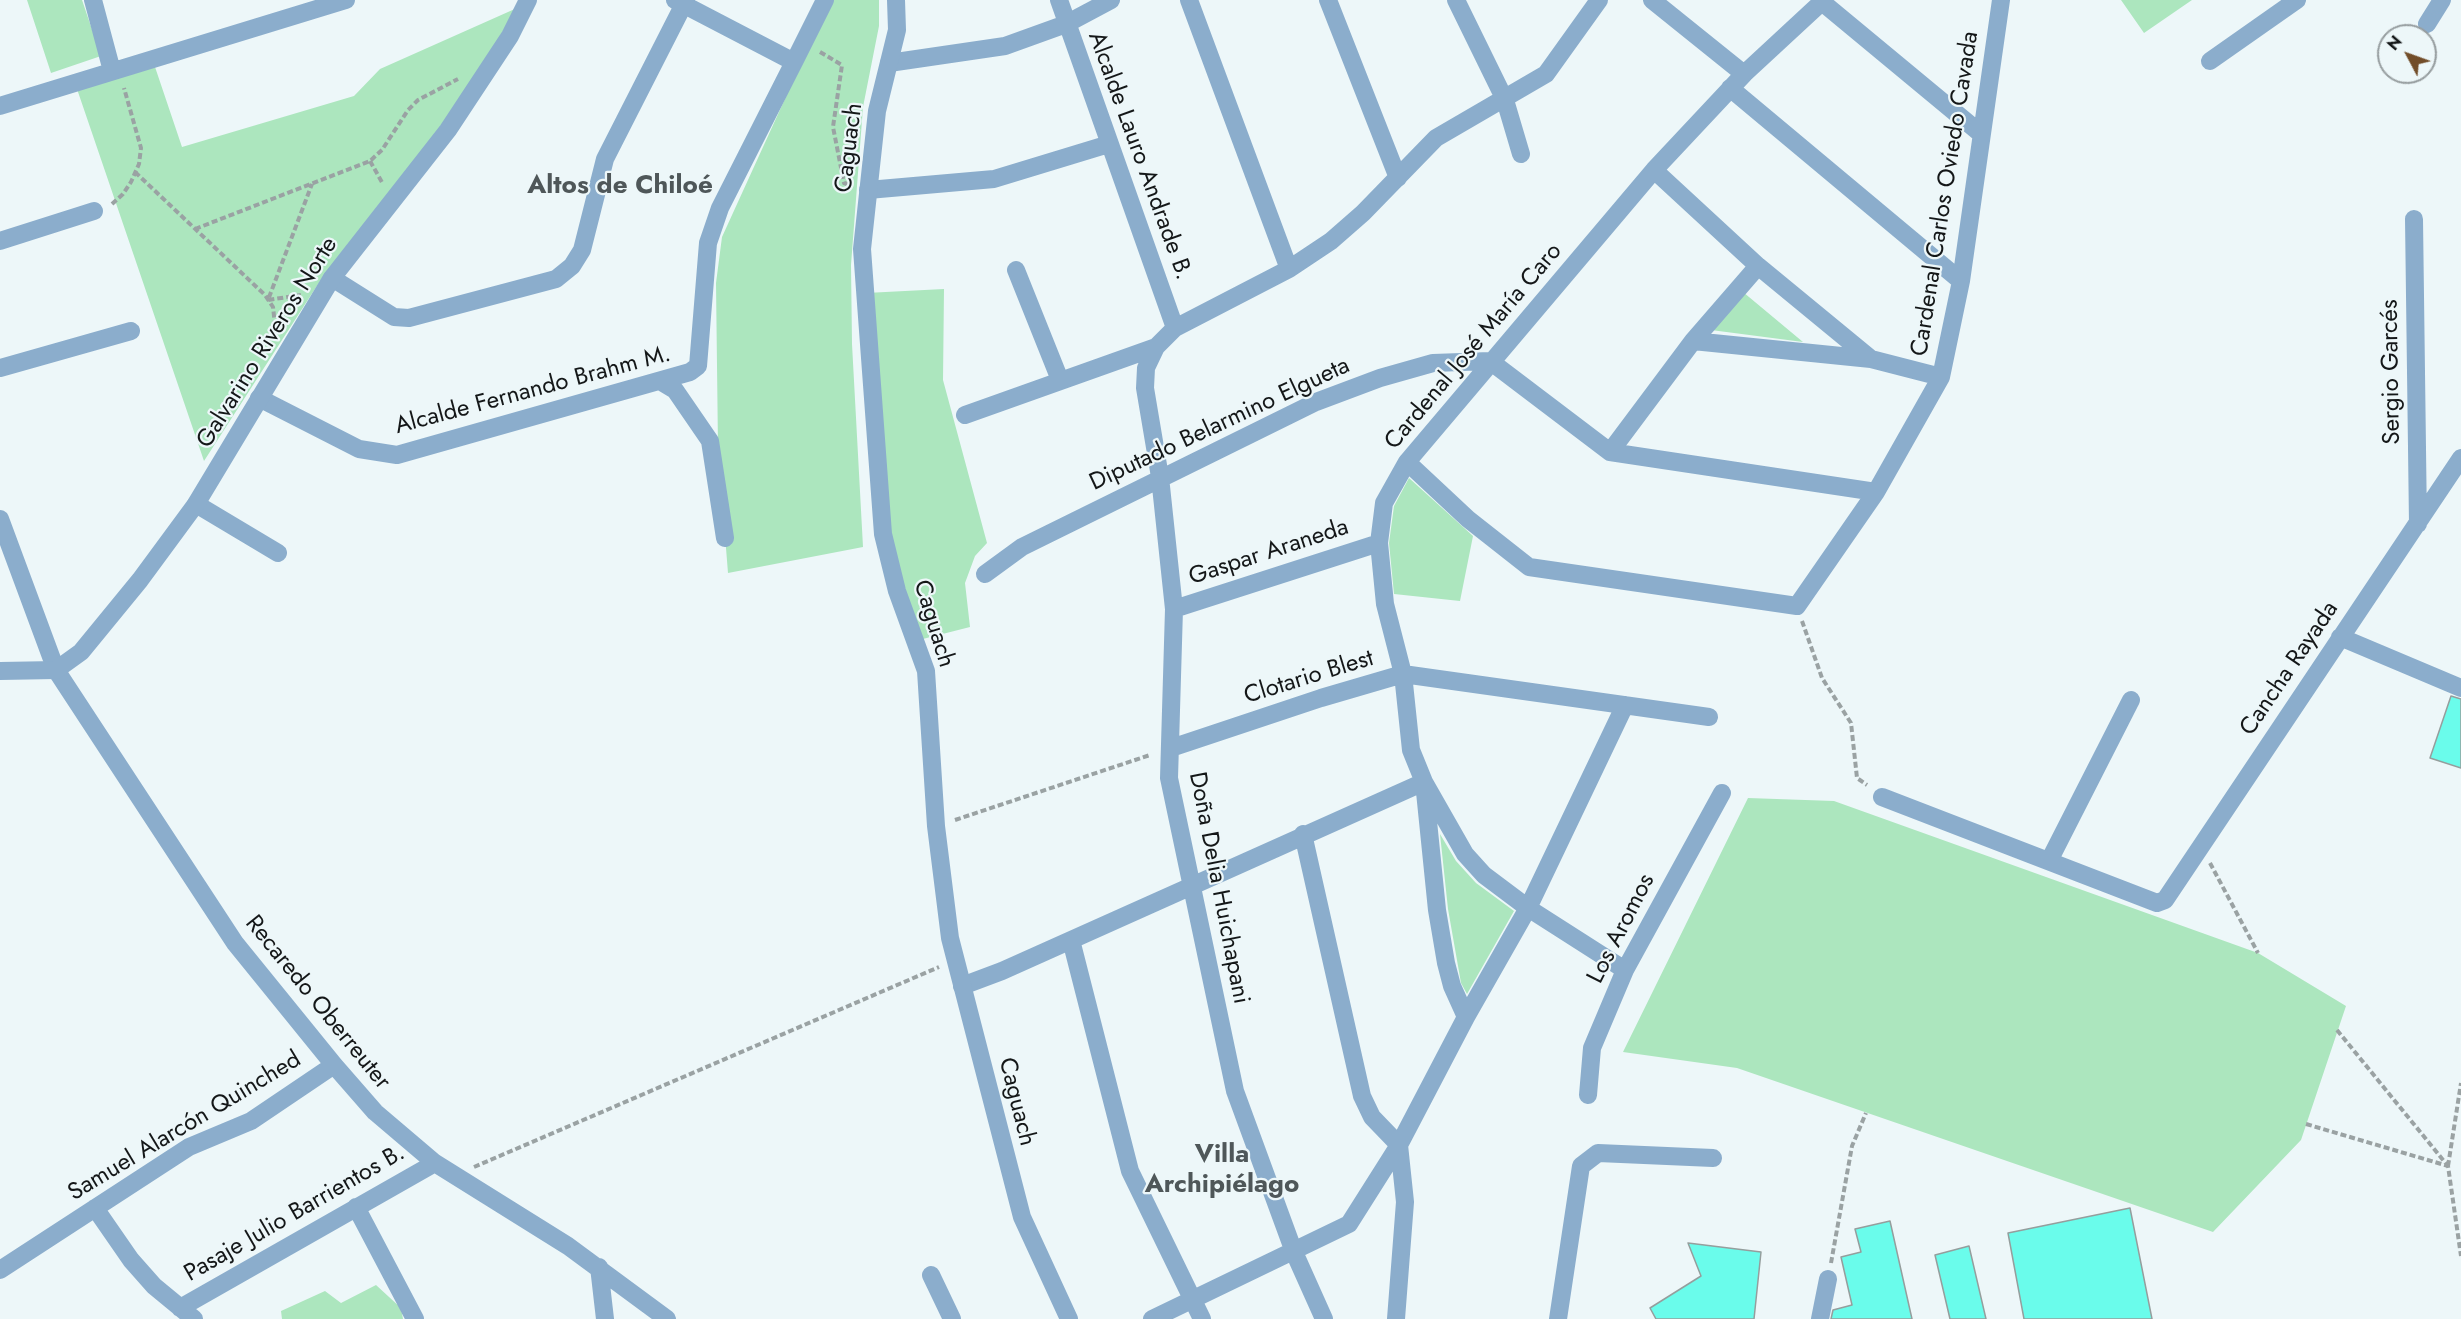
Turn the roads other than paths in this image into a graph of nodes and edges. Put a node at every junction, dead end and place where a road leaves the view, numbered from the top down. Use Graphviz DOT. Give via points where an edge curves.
graph roads {
  1 [pos="93,0"];
  2 [pos="528,0"];
  3 [pos="825,0"];
  4 [pos="896,0"];
  5 [pos="1059,0"];
  6 [pos="1111,0"];
  7 [pos="1189,0"];
  8 [pos="1328,0"];
  9 [pos="1456,0"];
  10 [pos="1599,0"];
  11 [pos="1652,0"];
  12 [pos="2001,0"];
  13 [pos="2297,0"];
  14 [pos="2442,0"];
  15 [pos="336,1"];
  16 [pos="1823,1"];
  17 [pos="682,2"];
  18 [pos="1066,24"];
  19 [pos="2427,24"];
  20 [pos="2210,61"];
  21 [pos="794,62"];
  22 [pos="889,63"];
  23 [pos="115,70"];
  24 [pos="1744,74"];
  25 [pos="1730,88"];
  26 [pos="1505,100"];
  27 [pos="0,106"];
  28 [pos="1980,133"];
  29 [pos="1109,144"];
  30 [pos="1521,154"];
  31 [pos="1654,170"];
  32 [pos="1398,178"];
  33 [pos="868,190"];
  34 [pos="94,211"];
  35 [pos="2414,219"];
  36 [pos="0,241"];
  37 [pos="1758,266"];
  38 [pos="1289,269"];
  39 [pos="1016,270"];
  40 [pos="1961,281"];
  41 [pos="328,285"];
  42 [pos="1175,328"];
  43 [pos="131,331"];
  44 [pos="1693,341"];
  45 [pos="1156,347"];
  46 [pos="1871,359"];
  47 [pos="1490,361"];
  48 [pos="0,368"];
  49 [pos="1941,377"];
  50 [pos="1060,380"];
  51 [pos="660,381"];
  52 [pos="259,398"];
  53 [pos="965,415"];
  54 [pos="1610,452"];
  55 [pos="2461,458"];
  56 [pos="1407,462"];
  57 [pos="1160,477"];
  58 [pos="1876,492"];
  59 [pos="196,504"];
  60 [pos="0,519"];
  61 [pos="2418,524"];
  62 [pos="725,537"];
  63 [pos="1379,543"];
  64 [pos="278,553"];
  65 [pos="985,574"];
  66 [pos="1174,609"];
  67 [pos="2340,637"];
  68 [pos="56,670"];
  69 [pos="0,671"];
  70 [pos="1403,674"];
  71 [pos="2461,688"];
  72 [pos="2131,700"];
  73 [pos="1625,705"];
  74 [pos="1709,717"];
  75 [pos="1171,748"];
  76 [pos="1424,782"];
  77 [pos="1722,793"];
  78 [pos="1882,797"];
  79 [pos="1303,834"];
  80 [pos="2049,861"];
  81 [pos="1191,886"];
  82 [pos="1528,908"];
  83 [pos="1071,940"];
  84 [pos="1625,970"];
  85 [pos="962,986"];
  86 [pos="1466,1017"];
  87 [pos="334,1065"];
  88 [pos="1588,1095"];
  89 [pos="1399,1145"];
  90 [pos="1713,1158"];
  91 [pos="435,1163"];
  92 [pos="95,1208"];
  93 [pos="356,1208"];
  94 [pos="1294,1252"];
  95 [pos="599,1267"];
  96 [pos="0,1270"];
  97 [pos="931,1275"];
  98 [pos="1828,1279"];
  99 [pos="1193,1299"];
  100 [pos="180,1308"];
  101 [pos="194,1319"];
  102 [pos="415,1319"];
  103 [pos="605,1319"];
  104 [pos="668,1319"];
  105 [pos="952,1319"];
  106 [pos="1069,1319"];
  107 [pos="1152,1319"];
  108 [pos="1202,1319"];
  109 [pos="1324,1319"];
  110 [pos="1396,1319"];
  111 [pos="1558,1319"];
  112 [pos="1820,1319"];
  1 -- 23 [label="street"];
  2 -- 41 [label="street, Galvarino Riveros Norte" via="510,36 448,130"];
  3 -- 21 [label="street"];
  4 -- 22 [label="street, Caguach" via="897,30"];
  5 -- 18 [label="street, Alcalde Lauro Andrade B."];
  6 -- 18 [label="street"];
  7 -- 38 [label="street"];
  8 -- 32 [label="street"];
  9 -- 26 [label="street"];
  10 -- 26 [label="street" via="1546,74"];
  11 -- 24 [label="street"];
  12 -- 28 [label="street, Cardenal Carlos Oviedo Cavada"];
  13 -- 20 [label="street"];
  14 -- 19 [label="street"];
  15 -- 23 [label="street"];
  16 -- 24 [label="street, Cardenal José María Caro"];
  16 -- 28 [label="street"];
  17 -- 21 [label="street"];
  17 -- 41 [label="street" via="605,159 582,250 572,266 556,279 409,318 394,317"];
  18 -- 22 [label="street" via="1005,46"];
  18 -- 29 [label="street, Alcalde Lauro Andrade B."];
  21 -- 51 [label="street, Alcalde Fernando Brahm M." via="720,208 708,243 698,366"];
  22 -- 33 [label="street, Caguach" via="877,111"];
  23 -- 27 [label="street"];
  24 -- 25 [label="street, Cardenal José María Caro"];
  25 -- 31 [label="street, Cardenal José María Caro"];
  25 -- 40 [label="street"];
  26 -- 30 [label="street"];
  26 -- 32 [label="street" via="1436,138"];
  28 -- 40 [label="street, Cardenal Carlos Oviedo Cavada"];
  29 -- 33 [label="street" via="994,178"];
  29 -- 42 [label="street, Alcalde Lauro Andrade B."];
  31 -- 37 [label="street"];
  31 -- 47 [label="street, Cardenal José María Caro"];
  32 -- 38 [label="street" via="1331,241"];
  33 -- 85 [label="street, Caguach" via="862,249 883,534 897,591 926,671 936,826 950,938"];
  34 -- 36 [label="street"];
  35 -- 61 [label="street, Sergio Garcés"];
  37 -- 44 [label="street"];
  37 -- 46 [label="street"];
  38 -- 42 [label="street"];
  39 -- 50 [label="street"];
  40 -- 49 [label="street, Cardenal Carlos Oviedo Cavada"];
  41 -- 52 [label="street, Galvarino Riveros Norte"];
  42 -- 45 [label="street"];
  43 -- 48 [label="street"];
  44 -- 46 [label="street"];
  44 -- 54 [label="street"];
  45 -- 50 [label="street"];
  45 -- 57 [label="street, Doña Delia Huichapani" via="1146,368 1145,388"];
  46 -- 49 [label="street"];
  47 -- 54 [label="street"];
  47 -- 56 [label="street, Cardenal José María Caro"];
  47 -- 57 [label="street, Diputado Belarmino Elgueta" via="1433,363 1380,378 1316,402"];
  49 -- 58 [label="street, Cardenal Carlos Oviedo Cavada"];
  50 -- 53 [label="street"];
  51 -- 52 [label="street, Alcalde Fernando Brahm M." via="397,456 359,449"];
  51 -- 62 [label="street" via="675,390 710,441"];
  52 -- 59 [label="street, Galvarino Riveros Norte"];
  54 -- 58 [label="street"];
  55 -- 61 [label="street, Cancha Rayada"];
  56 -- 58 [label="street, Cardenal Carlos Oviedo Cavada" via="1468,519 1529,567 1797,606"];
  56 -- 63 [label="street, Cardenal José María Caro" via="1384,503"];
  57 -- 65 [label="street, Diputado Belarmino Elgueta" via="1022,547"];
  57 -- 66 [label="street, Doña Delia Huichapani"];
  59 -- 64 [label="street"];
  59 -- 68 [label="street, Galvarino Riveros Norte" via="81,652"];
  60 -- 68 [label="street, Recaredo Oberreuter"];
  61 -- 67 [label="street, Cancha Rayada"];
  63 -- 66 [label="street, Gaspar Araneda"];
  63 -- 70 [label="street, Cardenal José María Caro" via="1385,604"];
  66 -- 75 [label="street, Doña Delia Huichapani"];
  67 -- 71 [label="street"];
  67 -- 80 [label="street, Cancha Rayada" via="2172,892 2157,903"];
  68 -- 69 [label="street"];
  68 -- 87 [label="street, Recaredo Oberreuter" via="236,943"];
  70 -- 73 [label="street, Clotario Blest"];
  70 -- 75 [label="street, Clotario Blest"];
  70 -- 76 [label="street, Cardenal José María Caro" via="1411,750"];
  72 -- 80 [label="street"];
  73 -- 74 [label="street, Clotario Blest"];
  73 -- 82 [label="street"];
  75 -- 81 [label="street, Doña Delia Huichapani" via="1169,778"];
  76 -- 79 [label="street"];
  76 -- 82 [label="street, Cardenal José María Caro" via="1465,854 1484,875"];
  76 -- 86 [label="street" via="1446,963"];
  77 -- 84 [label="street, Los Aromos"];
  78 -- 80 [label="street"];
  79 -- 81 [label="street"];
  79 -- 89 [label="street" via="1362,1096 1372,1117"];
  81 -- 83 [label="street"];
  81 -- 94 [label="street, Doña Delia Huichapani" via="1235,1090"];
  82 -- 84 [label="street, Cardenal José María Caro"];
  82 -- 86 [label="street"];
  83 -- 85 [label="street"];
  83 -- 99 [label="street" via="1130,1171"];
  84 -- 88 [label="street, Los Aromos" via="1592,1048"];
  85 -- 106 [label="street, Caguach" via="1022,1217"];
  86 -- 89 [label="street"];
  87 -- 91 [label="street, Recaredo Oberreuter" via="375,1112"];
  87 -- 92 [label="street, Samuel Alarcón Quinched" via="251,1121 189,1147"];
  89 -- 94 [label="street" via="1349,1224"];
  89 -- 110 [label="street" via="1405,1202"];
  90 -- 111 [label="street" via="1598,1153 1581,1166"];
  91 -- 93 [label="street, Pasaje Julio Barrientos B."];
  91 -- 95 [label="street, Recaredo Oberreuter"];
  92 -- 96 [label="street, Samuel Alarcón Quinched"];
  92 -- 100 [label="street" via="131,1260 154,1287"];
  93 -- 100 [label="street, Pasaje Julio Barrientos B."];
  93 -- 102 [label="street"];
  94 -- 99 [label="street"];
  94 -- 109 [label="street, Doña Delia Huichapani"];
  95 -- 103 [label="street"];
  95 -- 104 [label="street, Recaredo Oberreuter"];
  97 -- 105 [label="street"];
  98 -- 112 [label="street"];
  99 -- 107 [label="street"];
  99 -- 108 [label="street"];
  100 -- 101 [label="street"];
}
